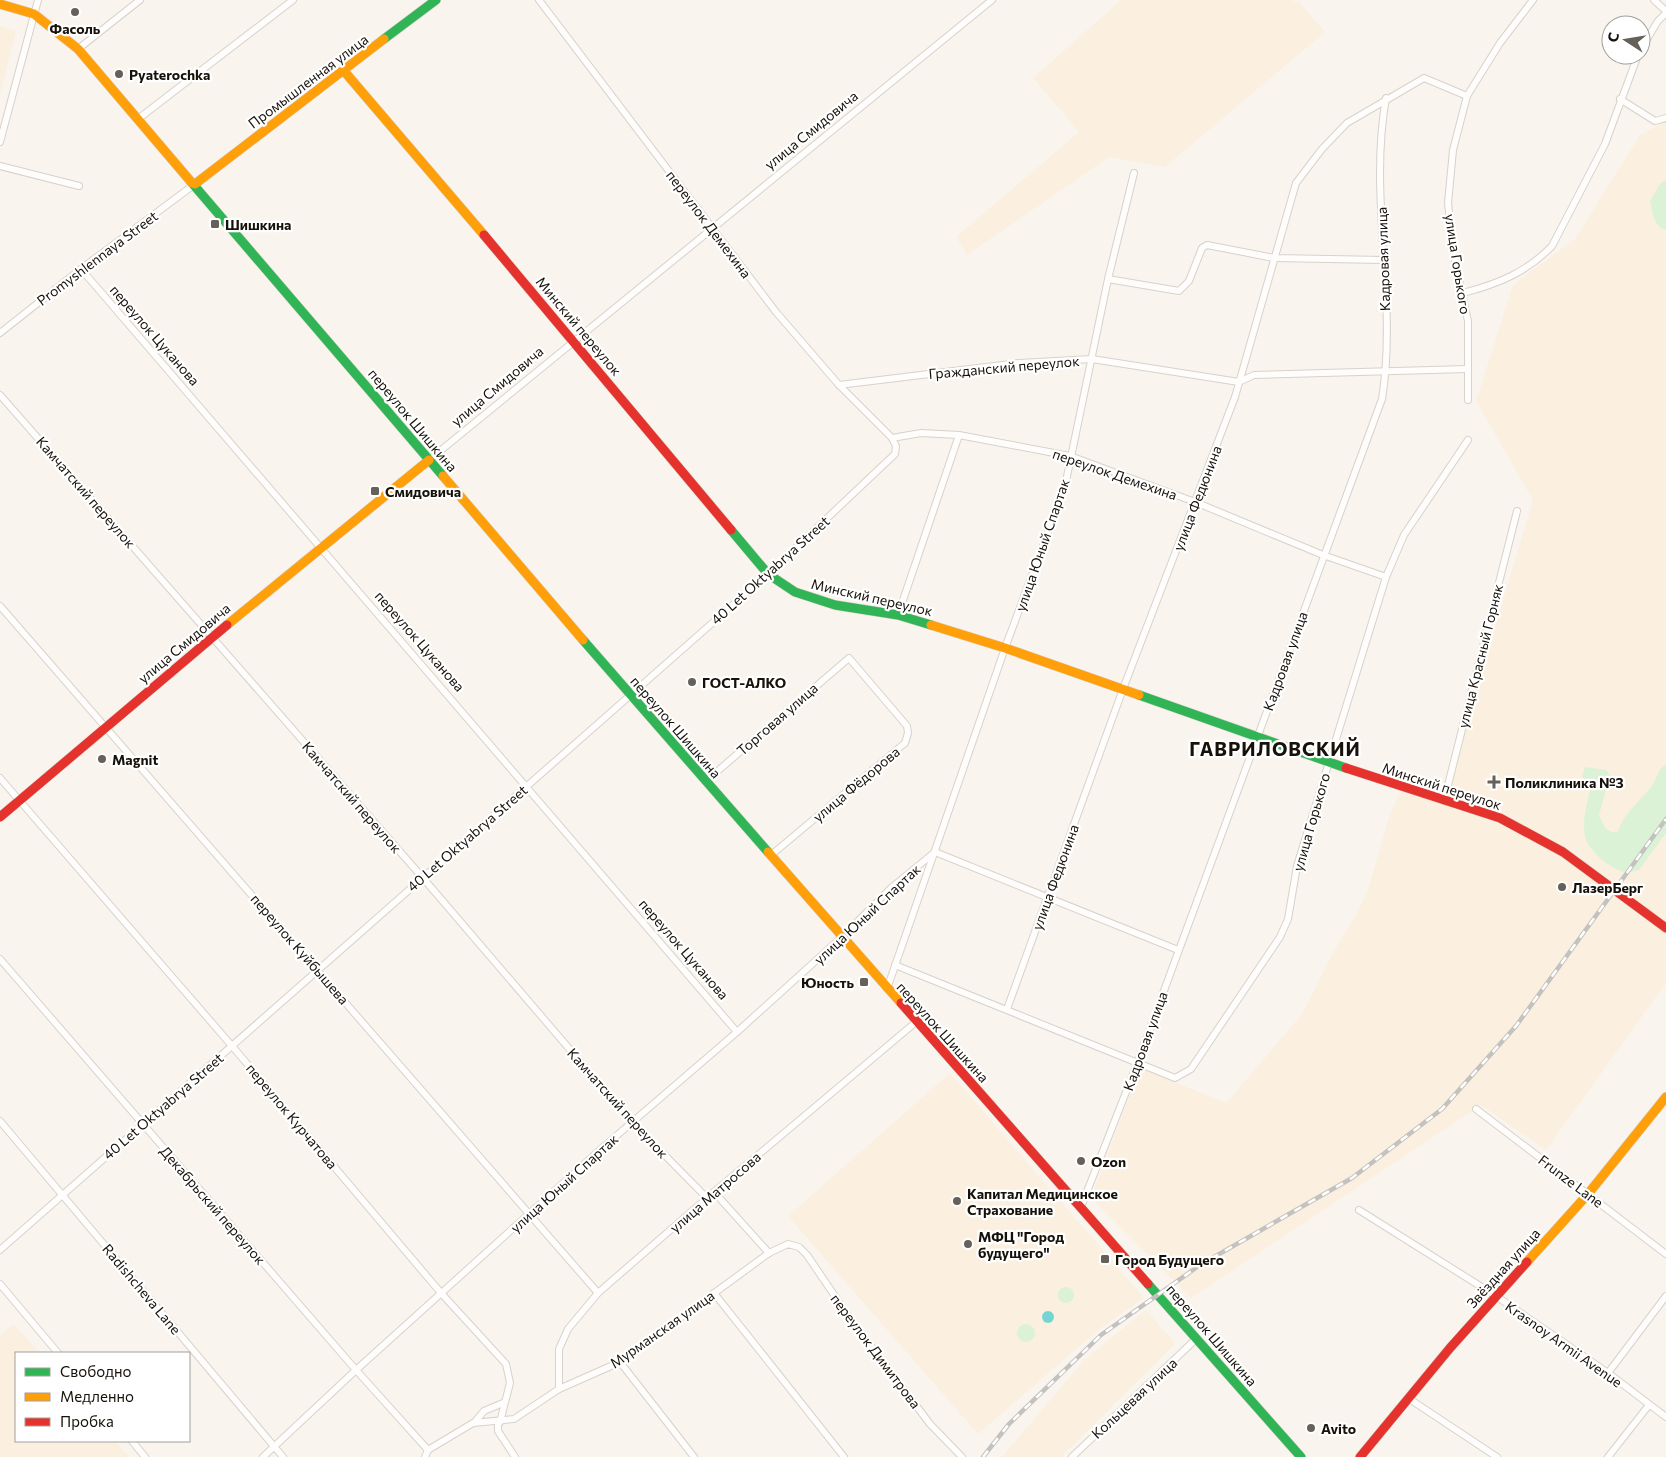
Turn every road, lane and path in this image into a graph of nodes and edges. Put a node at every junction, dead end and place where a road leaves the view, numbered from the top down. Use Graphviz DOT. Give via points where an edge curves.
graph roads {
  1 [pos="38,0"];
  2 [pos="140,0"];
  3 [pos="293,0"];
  4 [pos="436,0"];
  5 [pos="538,0"];
  6 [pos="992,0"];
  7 [pos="1533,0"];
  8 [pos="1654,0"];
  9 [pos="0,4"];
  10 [pos="1666,12"];
  11 [pos="34,14"];
  12 [pos="1651,33"];
  13 [pos="78,49"];
  14 [pos="1634,65"];
  15 [pos="344,71"];
  16 [pos="1467,96"];
  17 [pos="1386,98"];
  18 [pos="1620,99"];
  19 [pos="1666,118"];
  20 [pos="138,119"];
  21 [pos="0,142"];
  22 [pos="0,166"];
  23 [pos="1134,173"];
  24 [pos="195,184"];
  25 [pos="79,186"];
  26 [pos="712,227"];
  27 [pos="1274,258"];
  28 [pos="1384,260"];
  29 [pos="81,269"];
  30 [pos="1108,279"];
  31 [pos="1463,293"];
  32 [pos="0,333"];
  33 [pos="574,340"];
  34 [pos="1092,359"];
  35 [pos="1467,369"];
  36 [pos="1386,373"];
  37 [pos="1240,382"];
  38 [pos="840,385"];
  39 [pos="0,395"];
  40 [pos="1468,400"];
  41 [pos="959,436"];
  42 [pos="892,438"];
  43 [pos="1468,440"];
  44 [pos="1070,456"];
  45 [pos="429,460"];
  46 [pos="1195,502"];
  47 [pos="1517,510"];
  48 [pos="321,548"];
  49 [pos="1323,555"];
  50 [pos="768,574"];
  51 [pos="1386,577"];
  52 [pos="0,606"];
  53 [pos="898,615"];
  54 [pos="212,637"];
  55 [pos="1005,648"];
  56 [pos="849,658"];
  57 [pos="1123,689"];
  58 [pos="630,695"];
  59 [pos="106,728"];
  60 [pos="1257,738"];
  61 [pos="1328,762"];
  62 [pos="0,778"];
  63 [pos="706,781"];
  64 [pos="526,786"];
  65 [pos="19,800"];
  66 [pos="1444,801"];
  67 [pos="0,817"];
  68 [pos="935,852"];
  69 [pos="770,856"];
  70 [pos="423,878"];
  71 [pos="1048,898"];
  72 [pos="1666,928"];
  73 [pos="842,937"];
  74 [pos="1178,950"];
  75 [pos="0,959"];
  76 [pos="895,965"];
  77 [pos="318,970"];
  78 [pos="886,989"];
  79 [pos="1007,1009"];
  80 [pos="916,1022"];
  81 [pos="737,1032"];
  82 [pos="232,1046"];
  83 [pos="1137,1064"];
  84 [pos="1176,1078"];
  85 [pos="1666,1097"];
  86 [pos="1476,1109"];
  87 [pos="0,1121"];
  88 [pos="632,1122"];
  89 [pos="143,1124"];
  90 [pos="714,1192"];
  91 [pos="63,1194"];
  92 [pos="1588,1194"];
  93 [pos="707,1198"];
  94 [pos="1081,1207"];
  95 [pos="1359,1210"];
  96 [pos="530,1214"];
  97 [pos="792,1244"];
  98 [pos="0,1250"];
  99 [pos="769,1253"];
  100 [pos="1666,1254"];
  101 [pos="0,1284"];
  102 [pos="441,1292"];
  103 [pos="598,1293"];
  104 [pos="714,1293"];
  105 [pos="1496,1296"];
  106 [pos="1666,1296"];
  107 [pos="1196,1339"];
  108 [pos="57,1352"];
  109 [pos="620,1362"];
  110 [pos="356,1370"];
  111 [pos="1608,1373"];
  112 [pos="559,1389"];
  113 [pos="1408,1398"];
  114 [pos="503,1403"];
  115 [pos="1649,1405"];
  116 [pos="1666,1417"];
  117 [pos="499,1422"];
  118 [pos="474,1423"];
  119 [pos="133,1442"];
  120 [pos="274,1446"];
  121 [pos="428,1450"];
  122 [pos="145,1457"];
  123 [pos="263,1457"];
  124 [pos="283,1457"];
  125 [pos="424,1457"];
  126 [pos="515,1457"];
  127 [pos="694,1457"];
  128 [pos="844,1457"];
  129 [pos="962,1457"];
  130 [pos="1072,1457"];
  131 [pos="1301,1457"];
  132 [pos="1360,1457"];
  133 [pos="1497,1457"];
  134 [pos="1608,1457"];
  1 -- 11 [label="street"];
  2 -- 13 [label="street"];
  3 -- 20 [label="street"];
  4 -- 15 [label="main road, Промышленная улица"];
  5 -- 26 [label="street, переулок Демехина"];
  6 -- 26 [label="street, улица Смидовича"];
  7 -- 16 [label="street, улица Горького" via="1500,42"];
  8 -- 10 [label="street"];
  9 -- 11 [label="main road"];
  10 -- 12 [label="street"];
  11 -- 13 [label="main road, переулок Шишкина"];
  11 -- 21 [label="street"];
  13 -- 20 [label="main road, переулок Шишкина"];
  14 -- 18 [label="street"];
  15 -- 24 [label="main road, Промышленная улица"];
  15 -- 33 [label="main road, Минский переулок"];
  16 -- 17 [label="street, улица Федюнина" via="1424,78"];
  16 -- 31 [label="street, улица Горького" via="1453,150 1448,202 1454,256"];
  17 -- 27 [label="street, улица Федюнина" via="1347,123 1296,183"];
  17 -- 28 [label="street, Кадровая улица" via="1379,150"];
  18 -- 19 [label="street" via="1655,121"];
  18 -- 31 [label="street" via="1605,144 1552,246 1541,258 1498,284"];
  20 -- 24 [label="main road, переулок Шишкина"];
  22 -- 25 [label="street"];
  23 -- 30 [label="street, улица Юный Спартак"];
  24 -- 29 [label="street, Promyshlennaya Street"];
  24 -- 45 [label="main road, переулок Шишкина"];
  26 -- 33 [label="street, улица Смидовича"];
  26 -- 38 [label="street, переулок Демехина" via="776,312"];
  27 -- 28 [label="street"];
  27 -- 30 [label="street" via="1207,245 1202,248 1189,281 1179,291"];
  27 -- 37 [label="street, улица Федюнина"];
  28 -- 36 [label="street, Кадровая улица"];
  29 -- 32 [label="street, Promyshlennaya Street"];
  29 -- 48 [label="street, переулок Цуканова"];
  30 -- 34 [label="street, улица Юный Спартак"];
  31 -- 35 [label="street, улица Горького" via="1468,321"];
  33 -- 45 [label="street, улица Смидовича"];
  33 -- 50 [label="main road, Минский переулок"];
  34 -- 37 [label="street, Гражданский переулок"];
  34 -- 38 [label="street, Гражданский переулок" via="1020,363"];
  34 -- 44 [label="street, улица Юный Спартак"];
  35 -- 36 [label="street, Гражданский переулок"];
  35 -- 40 [label="street, улица Горького"];
  36 -- 37 [label="street, Гражданский переулок" via="1254,375"];
  36 -- 49 [label="street, Кадровая улица" via="1382,400"];
  37 -- 46 [label="street, улица Федюнина"];
  38 -- 42 [label="street, переулок Демехина"];
  39 -- 54 [label="street, Камчатский переулок"];
  41 -- 42 [label="street, переулок Демехина" via="921,433"];
  41 -- 44 [label="street, переулок Демехина"];
  41 -- 53 [label="street"];
  42 -- 50 [label="street, 40 Let Oktyabrya Street" via="895,454"];
  43 -- 51 [label="street, улица Горького" via="1404,534"];
  44 -- 46 [label="street, переулок Демехина"];
  44 -- 55 [label="street, улица Юный Спартак" via="1065,486"];
  45 -- 48 [label="main road, улица Смидовича"];
  45 -- 58 [label="main road, переулок Шишкина"];
  46 -- 49 [label="street, переулок Демехина"];
  46 -- 57 [label="street, улица Федюнина"];
  47 -- 66 [label="street, улица Красный Горняк"];
  48 -- 54 [label="main road, улица Смидовича"];
  48 -- 64 [label="street, переулок Цуканова"];
  49 -- 51 [label="street, переулок Демехина"];
  49 -- 60 [label="street, Кадровая улица"];
  50 -- 53 [label="main road, Минский переулок" via="795,592 835,605"];
  50 -- 58 [label="street, 40 Let Oktyabrya Street"];
  51 -- 61 [label="street, улица Горького"];
  52 -- 59 [label="street, переулок Куйбышева"];
  53 -- 55 [label="main road, Минский переулок"];
  54 -- 59 [label="main road, улица Смидовича"];
  54 -- 70 [label="street, Камчатский переулок"];
  55 -- 57 [label="main road, Минский переулок"];
  55 -- 68 [label="street, улица Юный Спартак"];
  56 -- 63 [label="street, Торговая улица"];
  56 -- 69 [label="street, улица Фёдорова" via="907,726 905,743"];
  57 -- 60 [label="main road, Минский переулок"];
  57 -- 71 [label="street, улица Федюнина"];
  58 -- 63 [label="main road, переулок Шишкина"];
  58 -- 64 [label="street, 40 Let Oktyabrya Street"];
  59 -- 65 [label="main road, улица Смидовича"];
  59 -- 77 [label="street, переулок Куйбышева"];
  60 -- 61 [label="main road, Минский переулок"];
  60 -- 74 [label="street, Кадровая улица"];
  61 -- 66 [label="main road, Минский переулок"];
  61 -- 84 [label="street, улица Горького" via="1297,866 1288,919 1280,937 1191,1068"];
  62 -- 65 [label="street, переулок Курчатова"];
  63 -- 69 [label="main road, переулок Шишкина"];
  64 -- 70 [label="street, 40 Let Oktyabrya Street"];
  64 -- 81 [label="street, переулок Цуканова"];
  65 -- 67 [label="main road, улица Смидовича"];
  65 -- 82 [label="street, переулок Курчатова"];
  66 -- 72 [label="main road, Минский переулок" via="1500,818 1563,852"];
  68 -- 71 [label="street"];
  68 -- 73 [label="street, улица Юный Спартак" via="890,888"];
  68 -- 76 [label="street, улица Юный Спартак"];
  69 -- 73 [label="main road, переулок Шишкина"];
  70 -- 77 [label="street, 40 Let Oktyabrya Street"];
  70 -- 88 [label="street, Камчатский переулок"];
  71 -- 74 [label="street"];
  71 -- 79 [label="street, улица Федюнина"];
  73 -- 78 [label="main road, переулок Шишкина"];
  73 -- 81 [label="street, улица Юный Спартак"];
  74 -- 83 [label="street, Кадровая улица"];
  75 -- 89 [label="street, Декабрьский переулок"];
  76 -- 78 [label="street, улица Юный Спартак"];
  76 -- 79 [label="street, переулок Шишкина"];
  77 -- 82 [label="street, 40 Let Oktyabrya Street"];
  77 -- 96 [label="street, переулок Куйбышева"];
  78 -- 80 [label="main road, переулок Шишкина"];
  79 -- 83 [label="street, переулок Шишкина"];
  80 -- 90 [label="street, улица Матросова"];
  80 -- 94 [label="main road, переулок Шишкина"];
  81 -- 88 [label="street, улица Юный Спартак"];
  82 -- 89 [label="street, 40 Let Oktyabrya Street"];
  82 -- 102 [label="street, переулок Курчатова"];
  83 -- 84 [label="street, переулок Шишкина"];
  83 -- 94 [label="street, Кадровая улица"];
  85 -- 92 [label="main road, Звёздная улица"];
  86 -- 92 [label="street, Frunze Lane"];
  87 -- 91 [label="street, Radishcheva Lane"];
  88 -- 93 [label="street, Камчатский переулок"];
  88 -- 96 [label="street, улица Юный Спартак"];
  89 -- 91 [label="street, 40 Let Oktyabrya Street"];
  89 -- 110 [label="street, Декабрьский переулок"];
  90 -- 93 [label="street, улица Матросова"];
  90 -- 99 [label="street"];
  91 -- 98 [label="street, 40 Let Oktyabrya Street"];
  91 -- 120 [label="street, Radishcheva Lane"];
  92 -- 100 [label="street, Frunze Lane"];
  92 -- 105 [label="main road, Звёздная улица"];
  93 -- 103 [label="street, улица Матросова"];
  94 -- 107 [label="main road, переулок Шишкина"];
  95 -- 105 [label="street, Krasnoy Armii Avenue"];
  96 -- 102 [label="street, улица Юный Спартак"];
  96 -- 103 [label="street, переулок Куйбышева"];
  97 -- 99 [label="street, Мурманская улица"];
  97 -- 129 [label="street, переулок Димитрова" via="807,1255 930,1424"];
  99 -- 104 [label="street, Мурманская улица"];
  101 -- 108 [label="street"];
  102 -- 110 [label="street, улица Юный Спартак"];
  102 -- 114 [label="street, переулок Курчатова" via="506,1364 510,1382"];
  103 -- 112 [label="street, улица Матросова" via="568,1329 559,1349"];
  104 -- 109 [label="street, Мурманская улица"];
  104 -- 128 [label="street"];
  105 -- 111 [label="street, Krasnoy Armii Avenue"];
  105 -- 113 [label="main road, Звёздная улица"];
  106 -- 111 [label="street"];
  107 -- 130 [label="street, Кольцевая улица"];
  107 -- 131 [label="main road, переулок Шишкина"];
  109 -- 112 [label="street, Мурманская улица"];
  109 -- 127 [label="street"];
  110 -- 120 [label="street, улица Юный Спартак"];
  110 -- 121 [label="street, Декабрьский переулок"];
  111 -- 115 [label="street, Krasnoy Armii Avenue"];
  112 -- 117 [label="street, Мурманская улица" via="514,1419"];
  113 -- 132 [label="main road, Звёздная улица"];
  113 -- 133 [label="street"];
  114 -- 117 [label="street, переулок Курчатова"];
  114 -- 118 [label="street" via="484,1411"];
  115 -- 116 [label="street, Krasnoy Armii Avenue"];
  115 -- 134 [label="street"];
  117 -- 118 [label="street, Мурманская улица"];
  117 -- 126 [label="street" via="498,1431"];
  118 -- 121 [label="street"];
  119 -- 122 [label="street"];
  120 -- 123 [label="street, улица Юный Спартак"];
  120 -- 124 [label="street, Radishcheva Lane"];
  121 -- 125 [label="street"];
}
